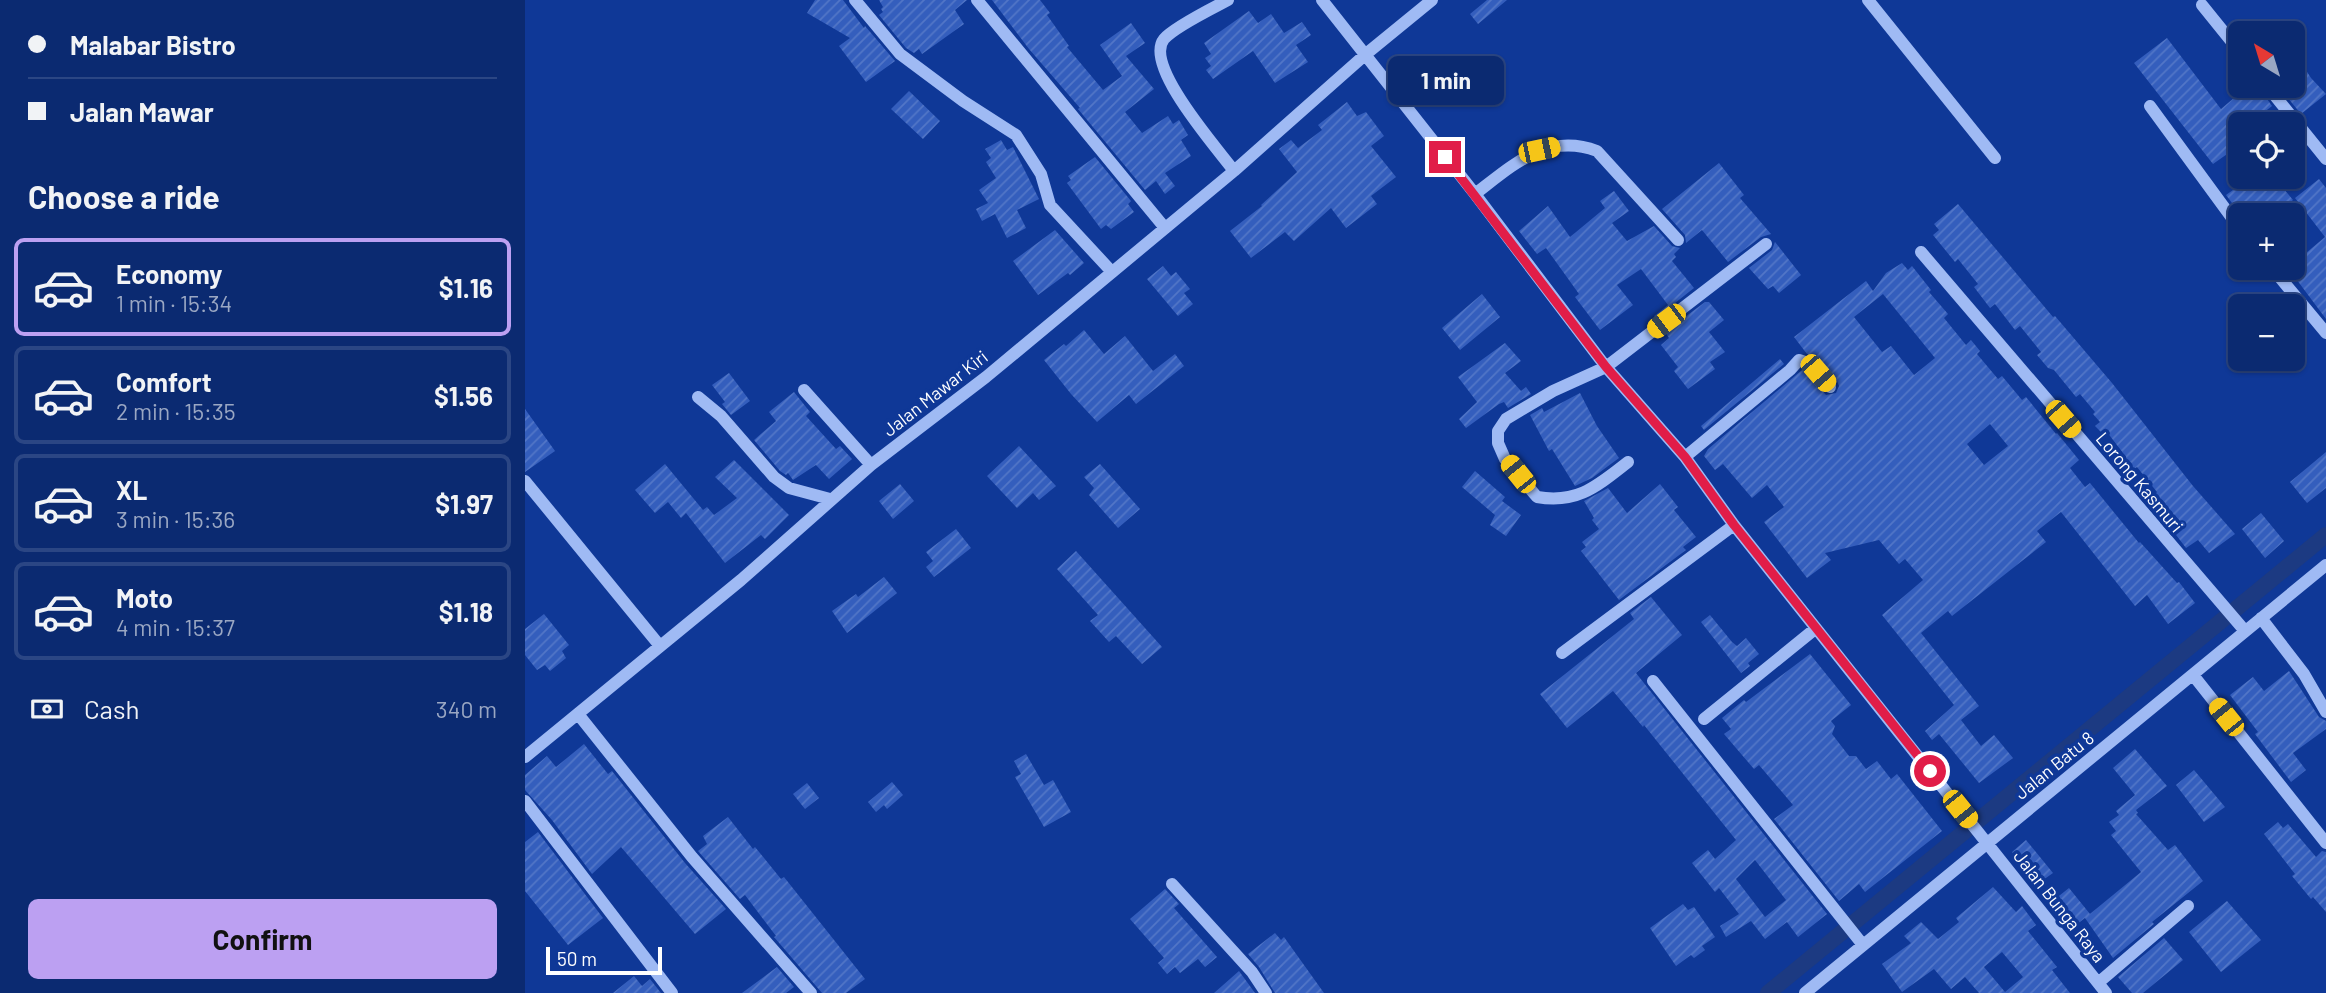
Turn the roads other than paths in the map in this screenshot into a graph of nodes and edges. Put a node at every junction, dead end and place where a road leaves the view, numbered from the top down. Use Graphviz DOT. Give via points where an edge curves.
graph roads {
  1 [pos="855,0"];
  2 [pos="977,0"];
  3 [pos="1228,0"];
  4 [pos="1322,0"];
  5 [pos="1432,0"];
  6 [pos="1868,0"];
  7 [pos="2202,5"];
  8 [pos="2228,37"];
  9 [pos="1366,54"];
  10 [pos="2277,98"];
  11 [pos="2150,106"];
  12 [pos="1995,159"];
  13 [pos="2326,159"];
  14 [pos="1234,171"];
  15 [pos="1475,194"];
  16 [pos="2228,213"];
  17 [pos="1165,228"];
  18 [pos="1678,240"];
  19 [pos="1766,244"];
  20 [pos="1921,252"];
  21 [pos="1112,272"];
  22 [pos="2281,280"];
  23 [pos="2326,333"];
  24 [pos="1606,367"];
  25 [pos="1830,387"];
  26 [pos="804,390"];
  27 [pos="698,397"];
  28 [pos="1685,457"];
  29 [pos="1628,462"];
  30 [pos="871,466"];
  31 [pos="525,481"];
  32 [pos="831,499"];
  33 [pos="1734,525"];
  34 [pos="2326,565"];
  35 [pos="2261,618"];
  36 [pos="2242,627"];
  37 [pos="1815,629"];
  38 [pos="660,646"];
  39 [pos="1562,653"];
  40 [pos="2193,675"];
  41 [pos="1653,681"];
  42 [pos="2326,712"];
  43 [pos="578,714"];
  44 [pos="1704,719"];
  45 [pos="525,757"];
  46 [pos="525,801"];
  47 [pos="1984,838"];
  48 [pos="2326,844"];
  49 [pos="1172,884"];
  50 [pos="2187,906"];
  51 [pos="1863,945"];
  52 [pos="2102,988"];
  53 [pos="672,993"];
  54 [pos="811,993"];
  55 [pos="1266,993"];
  56 [pos="1805,993"];
  1 -- 21 [label="street" via="900,54 1016,135 1041,174 1050,205"];
  2 -- 17 [label="street"];
  3 -- 14 [label="street" via="1163,39 1158,52 1168,81"];
  4 -- 9 [label="street, Jalan Bunga Raya"];
  5 -- 9 [label="street, Jalan Mawar Kiri"];
  6 -- 12 [label="street"];
  7 -- 8 [label="street"];
  9 -- 14 [label="street, Jalan Mawar Kiri"];
  9 -- 15 [label="street, Jalan Bunga Raya"];
  10 -- 13 [label="street"];
  11 -- 16 [label="street"];
  14 -- 17 [label="street, Jalan Mawar Kiri"];
  15 -- 18 [label="street" via="1539,150 1583,146 1598,151"];
  15 -- 24 [label="street, Jalan Bunga Raya"];
  17 -- 21 [label="street, Jalan Mawar Kiri"];
  19 -- 24 [label="street"];
  20 -- 36 [label="street, Lorong Kasmuri"];
  21 -- 30 [label="street, Jalan Mawar Kiri"];
  22 -- 23 [label="street"];
  24 -- 28 [label="street, Jalan Bunga Raya"];
  24 -- 29 [label="street" via="1506,419 1498,430 1498,443 1505,459 1537,497 1556,500 1576,497 1601,484"];
  25 -- 28 [label="street" via="1811,364 1799,360"];
  26 -- 30 [label="street"];
  27 -- 32 [label="street" via="721,416 774,477 789,488"];
  28 -- 33 [label="street, Jalan Bunga Raya"];
  30 -- 32 [label="street, Jalan Mawar Kiri"];
  31 -- 38 [label="street"];
  32 -- 38 [label="street, Jalan Mawar Kiri"];
  33 -- 37 [label="street, Jalan Bunga Raya"];
  33 -- 39 [label="street"];
  34 -- 35 [label="street, Jalan Batu 8"];
  35 -- 36 [label="street, Jalan Batu 8"];
  35 -- 42 [label="street" via="2304,674"];
  36 -- 40 [label="street, Jalan Batu 8"];
  37 -- 44 [label="street"];
  37 -- 47 [label="street, Jalan Bunga Raya"];
  38 -- 43 [label="street, Jalan Mawar Kiri"];
  40 -- 47 [label="street, Jalan Batu 8"];
  40 -- 48 [label="street"];
  41 -- 51 [label="street"];
  43 -- 45 [label="street, Jalan Mawar Kiri"];
  43 -- 54 [label="street" via="692,857"];
  46 -- 53 [label="street"];
  47 -- 51 [label="street, Jalan Batu 8"];
  47 -- 52 [label="street, Jalan Bunga Raya"];
  49 -- 55 [label="street"];
  50 -- 52 [label="street"];
  51 -- 56 [label="street, Jalan Batu 8"];
}
